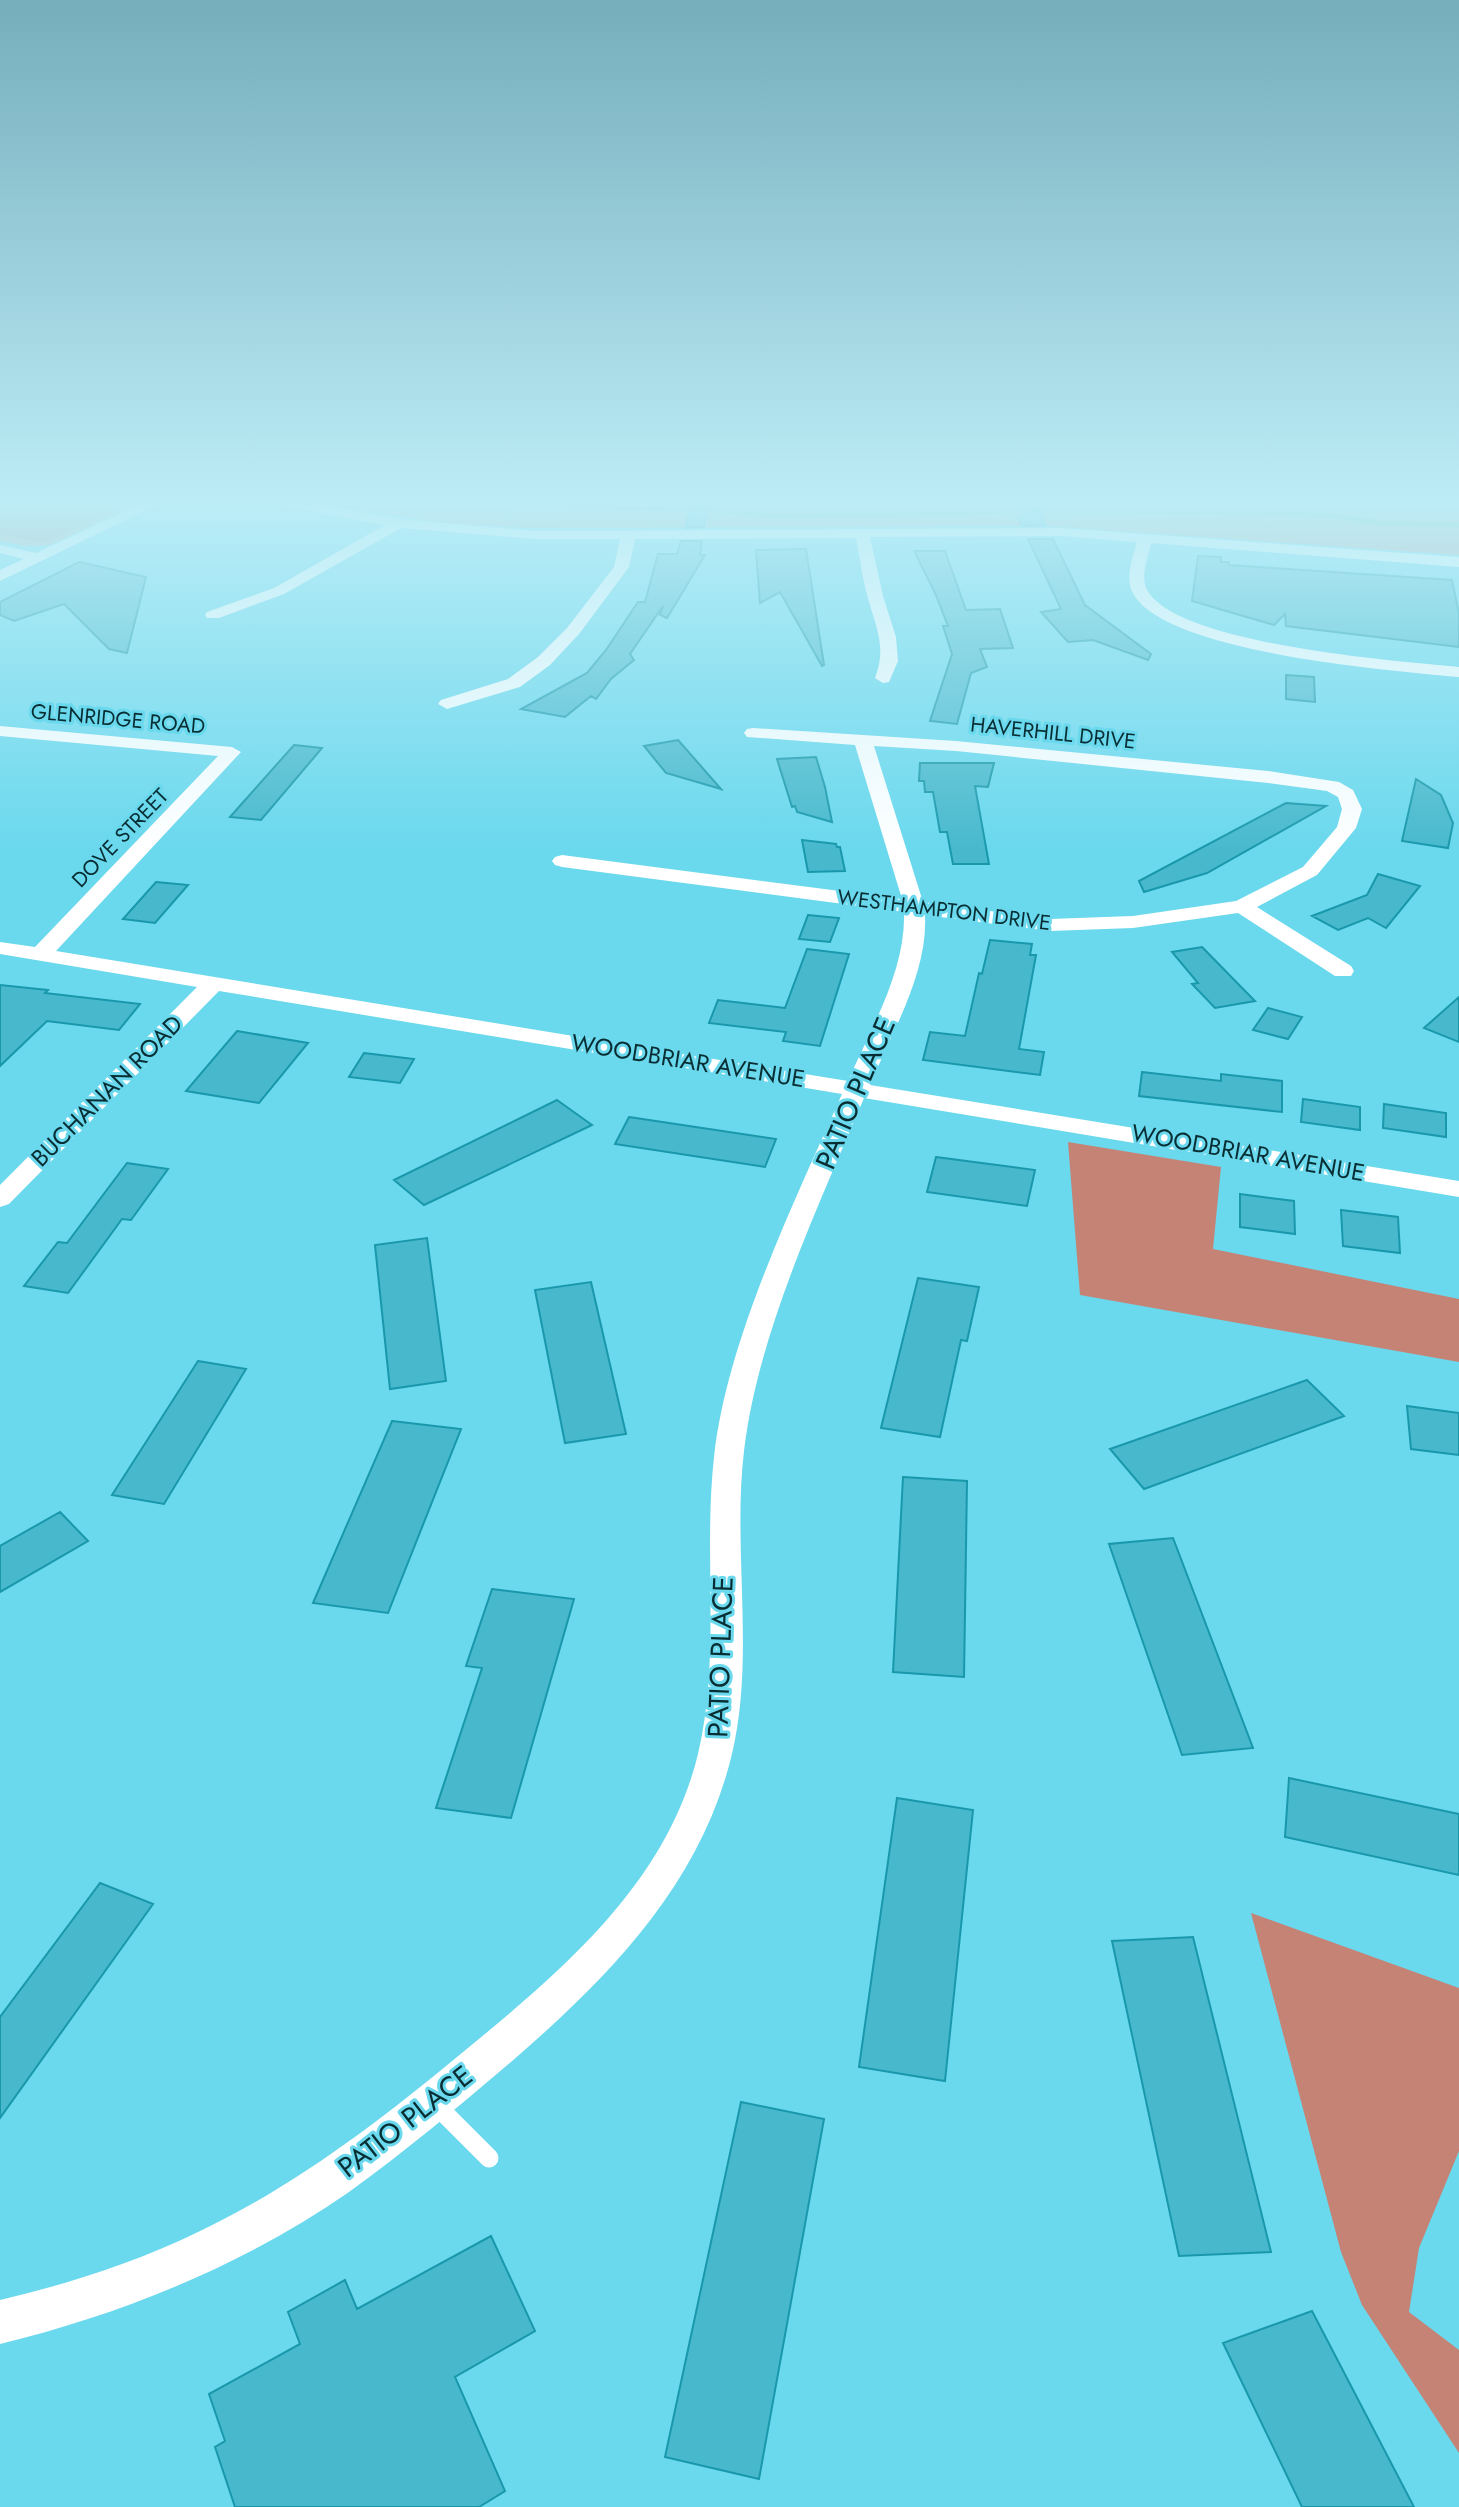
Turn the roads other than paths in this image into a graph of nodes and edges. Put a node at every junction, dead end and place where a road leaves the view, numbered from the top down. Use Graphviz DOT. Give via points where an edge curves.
graph roads {
  1 [pos="584,616"];
  2 [pos="881,616"];
  3 [pos="1168,616"];
  4 [pos="1459,672"];
  5 [pos="883,678"];
  6 [pos="447,705"];
  7 [pos="0,732"];
  8 [pos="753,733"];
  9 [pos="863,739"];
  10 [pos="232,752"];
  11 [pos="1346,794"];
  12 [pos="562,861"];
  13 [pos="914,905"];
  14 [pos="1242,906"];
  15 [pos="0,948"];
  16 [pos="40,954"];
  17 [pos="1343,971"];
  18 [pos="214,983"];
  19 [pos="857,1088"];
  20 [pos="1459,1189"];
  21 [pos="0,1199"];
  22 [pos="433,2103"];
  23 [pos="489,2158"];
  24 [pos="0,2322"];
  1 -- 6 [label="street" via="544,661 514,682"];
  2 -- 5 [label="street" via="890,661"];
  3 -- 4 [label="street" via="1196,630 1253,646"];
  7 -- 10 [label="street, GLENRIDGE ROAD"];
  8 -- 9 [label="street, HAVERHILL DRIVE"];
  9 -- 11 [label="street, HAVERHILL DRIVE" via="1268,777 1332,786"];
  9 -- 13 [label="street, PATIO PLACE"];
  10 -- 16 [label="street, DOVE STREET"];
  11 -- 14 [label="street, WESTHAMPTON DRIVE" via="1352,810 1332,848 1310,871"];
  12 -- 13 [label="street, WESTHAMPTON DRIVE"];
  13 -- 14 [label="street, WESTHAMPTON DRIVE" via="1050,925 1133,922"];
  13 -- 19 [label="street, PATIO PLACE" via="915,927 906,973"];
  14 -- 17 [label="street"];
  15 -- 16 [label="street, WOODBRIAR AVENUE"];
  16 -- 18 [label="street, WOODBRIAR AVENUE"];
  18 -- 19 [label="street, WOODBRIAR AVENUE"];
  18 -- 21 [label="street, BUCHANAN ROAD"];
  19 -- 20 [label="street, WOODBRIAR AVENUE"];
  19 -- 22 [label="street, PATIO PLACE" via="753,1341 737,1404 725,1519 724,1687 719,1743 704,1794 653,1894 616,1941"];
  22 -- 23 [label="lane"];
  22 -- 24 [label="street, PATIO PLACE" via="330,2180 206,2250 123,2285"];
}
